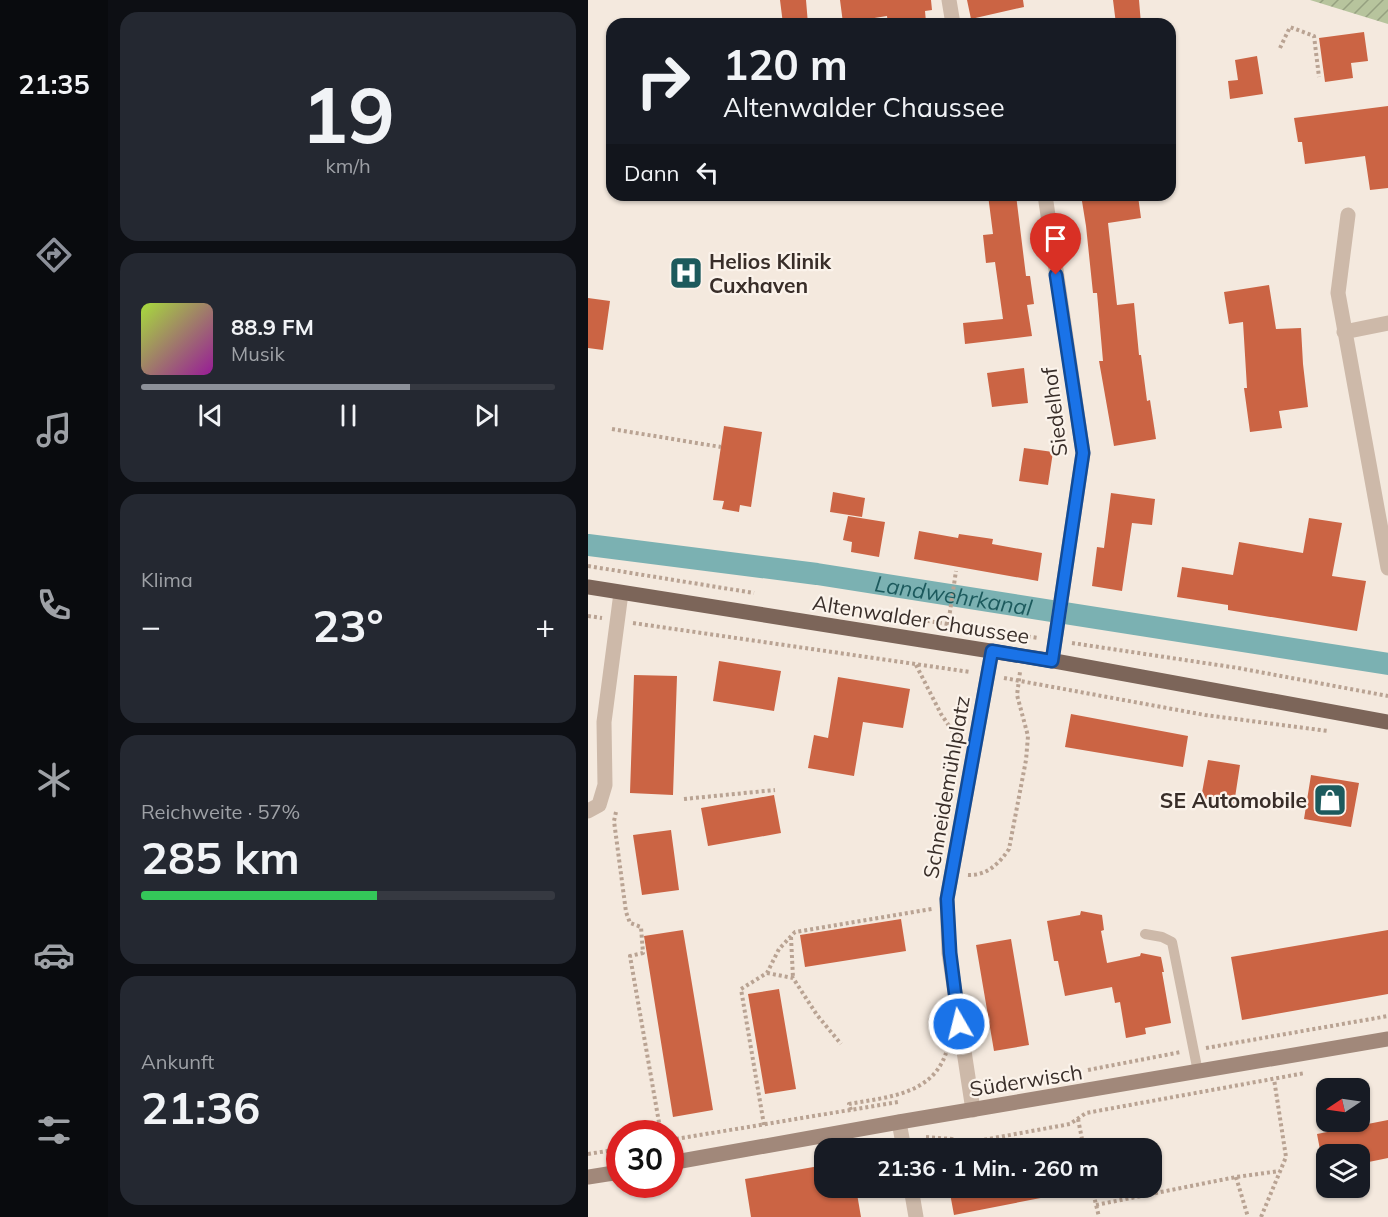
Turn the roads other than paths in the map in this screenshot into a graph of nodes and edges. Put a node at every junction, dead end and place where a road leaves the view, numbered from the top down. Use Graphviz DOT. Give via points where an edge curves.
graph roads {
  1 [pos="949,0"];
  2 [pos="952,18"];
  3 [pos="1046,201"];
  4 [pos="1348,215"];
  5 [pos="1388,323"];
  6 [pos="1344,332"];
  7 [pos="1388,568"];
  8 [pos="588,587"];
  9 [pos="621,593"];
  10 [pos="992,651"];
  11 [pos="1052,661"];
  12 [pos="1388,722"];
  13 [pos="588,811"];
  14 [pos="1145,934"];
  15 [pos="1388,1039"];
  16 [pos="1198,1072"];
  17 [pos="973,1110"];
  18 [pos="899,1122"];
  19 [pos="902,1138"];
  20 [pos="684,1160"];
  21 [pos="606,1174"];
  22 [pos="588,1177"];
  23 [pos="913,1198"];
  24 [pos="916,1217"];
  1 -- 2 [label="street"];
  3 -- 11 [label="street, Siedelhof" via="1083,453"];
  4 -- 6 [label="street" via="1338,293"];
  5 -- 6 [label="street"];
  6 -- 7 [label="street"];
  8 -- 9 [label="main road, Altenwalder Chaussee"];
  9 -- 10 [label="main road, Altenwalder Chaussee"];
  9 -- 13 [label="street" via="604,722 605,785 599,805"];
  10 -- 11 [label="main road, Altenwalder Chaussee"];
  10 -- 17 [label="street, Schneidemühlplatz" via="948,906 950,953"];
  11 -- 12 [label="main road, Altenwalder Chaussee"];
  14 -- 16 [label="lane" via="1172,942"];
  15 -- 16 [label="street, Süderwisch"];
  16 -- 17 [label="street, Süderwisch"];
  17 -- 18 [label="street, Süderwisch"];
  18 -- 19 [label="street"];
  18 -- 20 [label="street, Süderwisch"];
  21 -- 22 [label="street"];
  23 -- 24 [label="street"];
}
